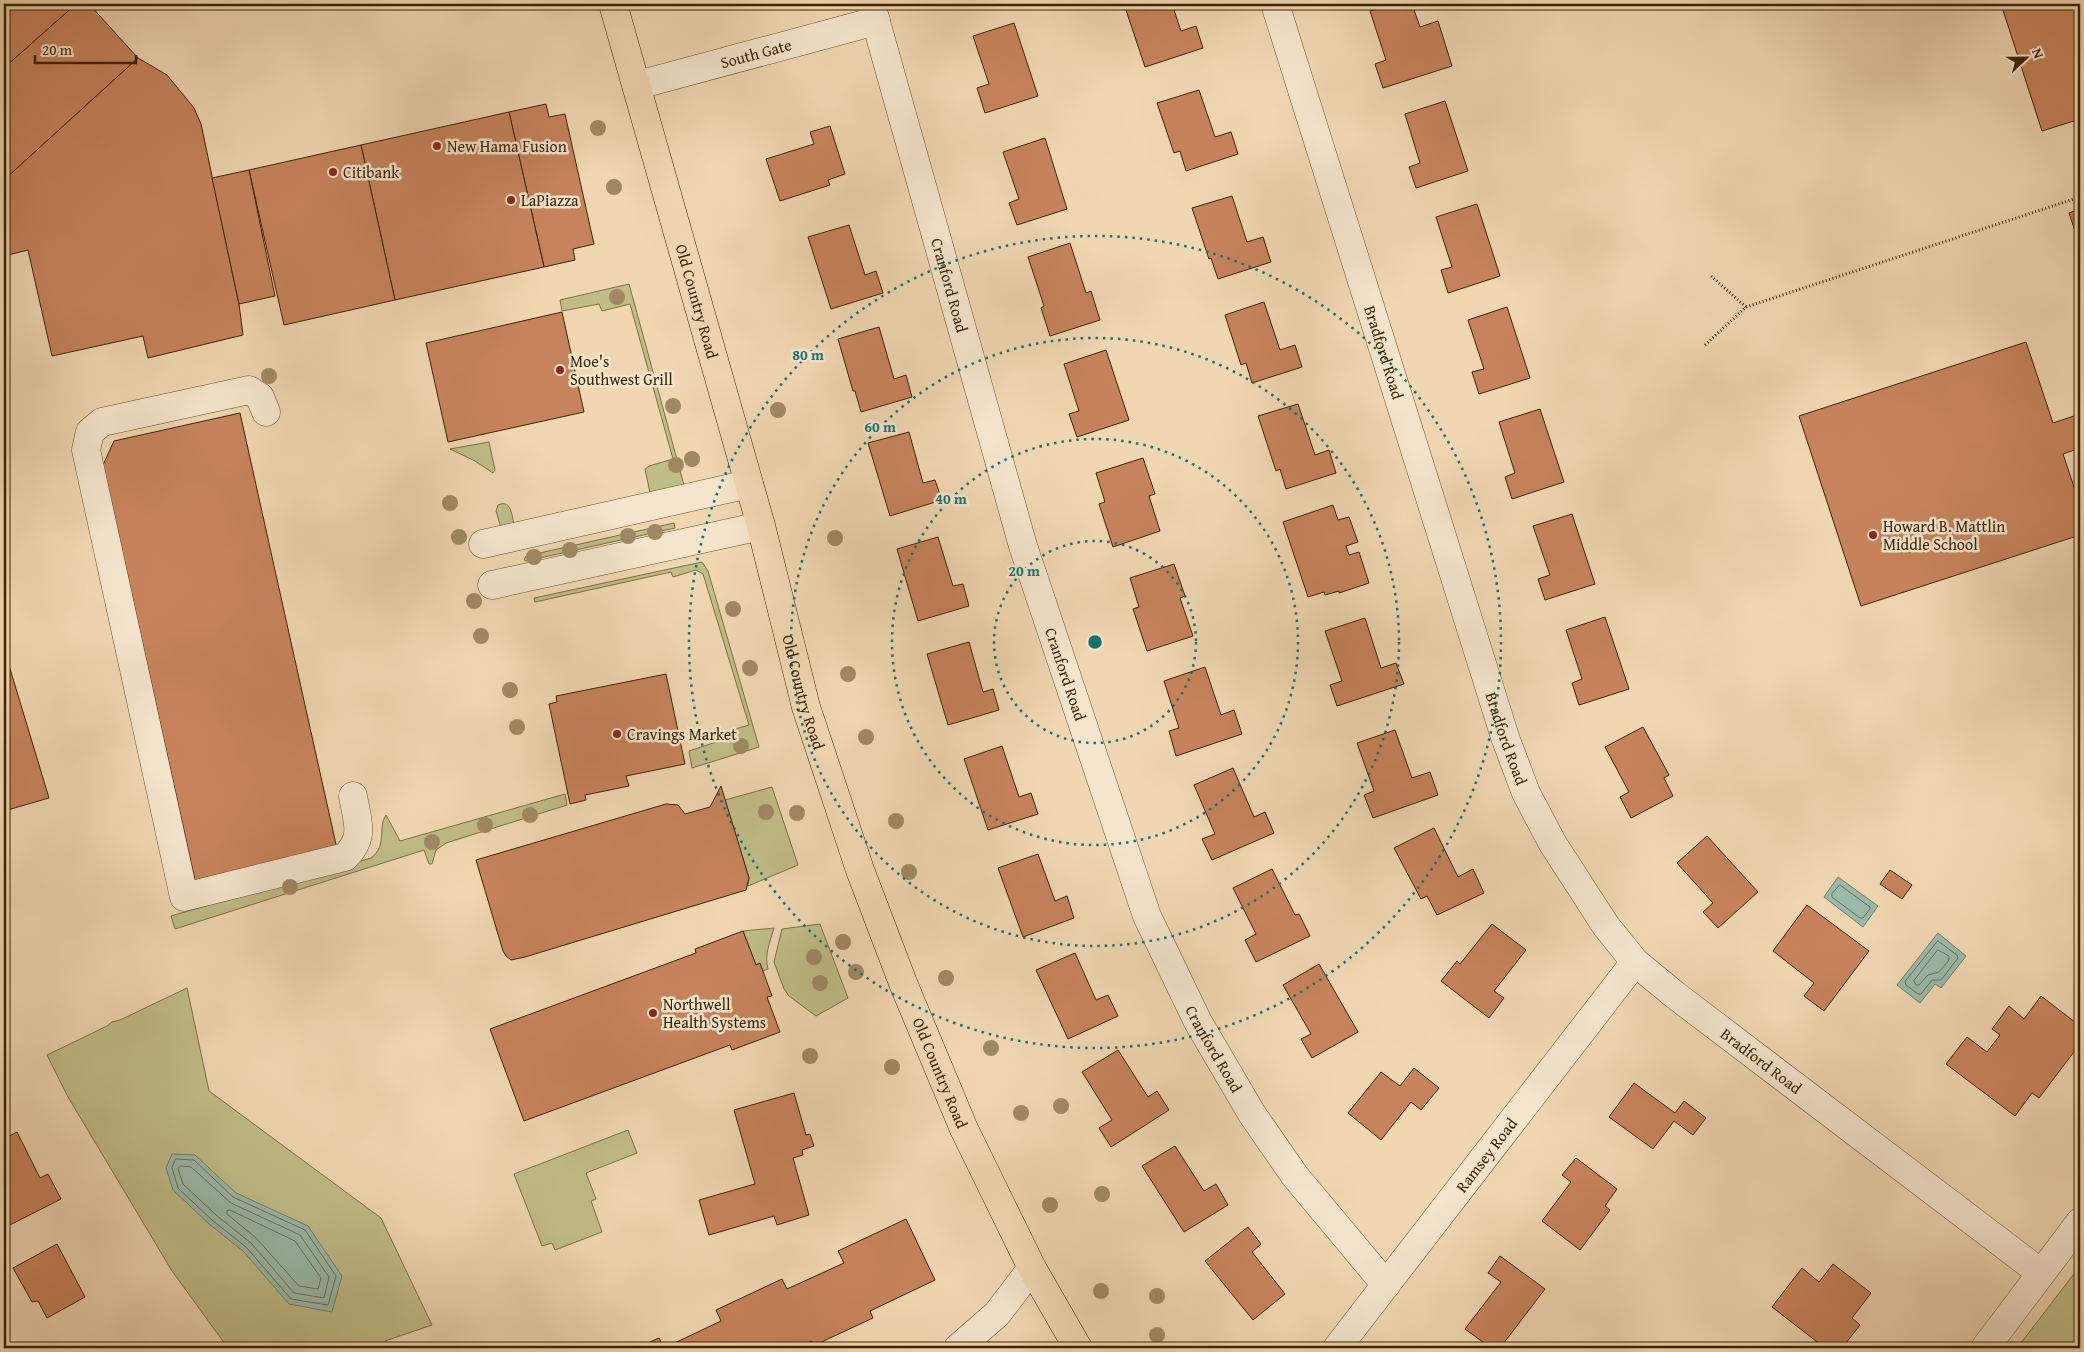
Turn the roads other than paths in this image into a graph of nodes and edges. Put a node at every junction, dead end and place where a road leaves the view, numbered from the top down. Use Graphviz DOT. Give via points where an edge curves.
graph roads {
  1 [pos="613,4"];
  2 [pos="1275,4"];
  3 [pos="873,12"];
  4 [pos="638,85"];
  5 [pos="266,412"];
  6 [pos="749,484"];
  7 [pos="761,526"];
  8 [pos="483,544"];
  9 [pos="492,585"];
  10 [pos="353,796"];
  11 [pos="1635,962"];
  12 [pos="2080,1222"];
  13 [pos="1032,1268"];
  14 [pos="2041,1273"];
  15 [pos="1386,1285"];
  16 [pos="958,1348"];
  17 [pos="1078,1348"];
  18 [pos="1338,1348"];
  19 [pos="1985,1348"];
  1 -- 4 [label="main road, Old Country Road"];
  2 -- 11 [label="street, Bradford Road" via="1508,747 1526,793 1553,844 1606,926"];
  3 -- 4 [label="street, South Gate"];
  3 -- 15 [label="street, Cranford Road" via="1024,546 1147,916 1198,1022 1252,1114 1295,1176"];
  4 -- 6 [label="main road, Old Country Road"];
  5 -- 10 [label="street" via="260,397 249,390 102,422 90,432 86,450 184,897 345,857 356,847 359,834"];
  6 -- 7 [label="main road, Old Country Road"];
  6 -- 8 [label="street"];
  7 -- 9 [label="street"];
  7 -- 13 [label="main road, Old Country Road" via="806,707 860,870 964,1129"];
  11 -- 14 [label="street, Bradford Road"];
  11 -- 15 [label="street, Ramsey Road"];
  12 -- 14 [label="street"];
  13 -- 16 [label="street" via="997,1314"];
  13 -- 17 [label="main road, Old Country Road"];
  14 -- 19 [label="street"];
  15 -- 18 [label="street, Ramsey Road"];
}
